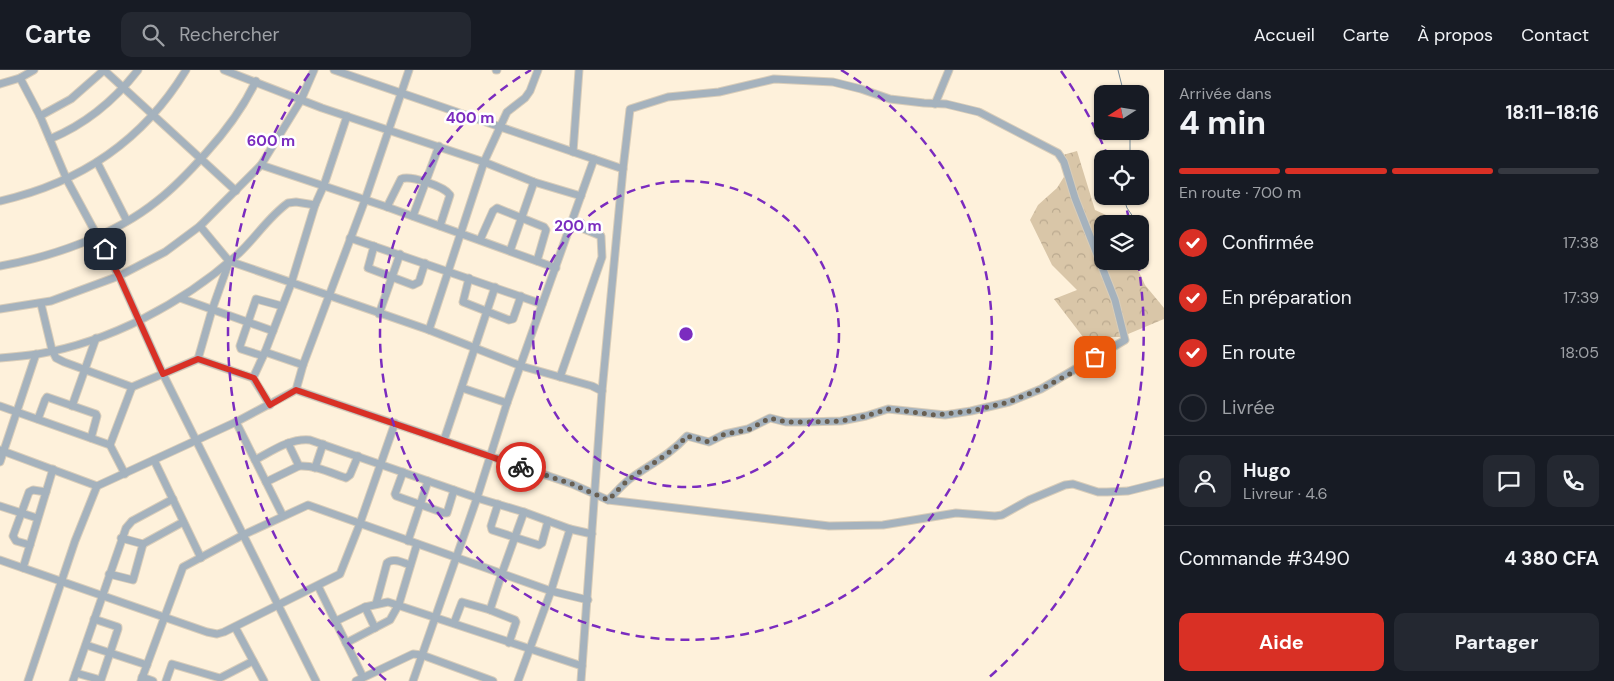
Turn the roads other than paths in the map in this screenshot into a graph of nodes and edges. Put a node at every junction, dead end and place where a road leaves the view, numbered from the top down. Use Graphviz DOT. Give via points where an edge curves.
graph roads {
  1 [pos="34,70"];
  2 [pos="104,70"];
  3 [pos="138,70"];
  4 [pos="186,70"];
  5 [pos="224,70"];
  6 [pos="314,70"];
  7 [pos="334,70"];
  8 [pos="363,70"];
  9 [pos="409,70"];
  10 [pos="538,70"];
  11 [pos="579,70"];
  12 [pos="948,70"];
  13 [pos="20,78"];
  14 [pos="360,79"];
  15 [pos="256,81"];
  16 [pos="0,84"];
  17 [pos="122,88"];
  18 [pos="402,93"];
  19 [pos="301,100"];
  20 [pos="936,104"];
  21 [pos="40,116"];
  22 [pos="154,116"];
  23 [pos="347,116"];
  24 [pos="501,127"];
  25 [pos="389,130"];
  26 [pos="50,139"];
  27 [pos="439,146"];
  28 [pos="573,152"];
  29 [pos="201,159"];
  30 [pos="594,159"];
  31 [pos="97,162"];
  32 [pos="484,162"];
  33 [pos="261,165"];
  34 [pos="623,169"];
  35 [pos="67,180"];
  36 [pos="425,182"];
  37 [pos="534,182"];
  38 [pos="324,185"];
  39 [pos="236,191"];
  40 [pos="581,196"];
  41 [pos="365,200"];
  42 [pos="0,201"];
  43 [pos="315,206"];
  44 [pos="387,207"];
  45 [pos="413,216"];
  46 [pos="522,217"];
  47 [pos="127,221"];
  48 [pos="572,224"];
  49 [pos="200,226"];
  50 [pos="440,226"];
  51 [pos="461,234"];
  52 [pos="97,236"];
  53 [pos="601,236"];
  54 [pos="350,238"];
  55 [pos="480,240"];
  56 [pos="616,241"];
  57 [pos="374,246"];
  58 [pos="510,252"];
  59 [pos="400,254"];
  60 [pos="229,261"];
  61 [pos="537,261"];
  62 [pos="425,263"];
  63 [pos="0,266"];
  64 [pos="556,268"];
  65 [pos="449,271"];
  66 [pos="119,276"];
  67 [pos="391,278"];
  68 [pos="469,278"];
  69 [pos="291,284"];
  70 [pos="495,287"];
  71 [pos="521,296"];
  72 [pos="329,297"];
  73 [pos="180,298"];
  74 [pos="41,304"];
  75 [pos="542,304"];
  76 [pos="282,306"];
  77 [pos="0,309"];
  78 [pos="212,310"];
  79 [pos="488,311"];
  80 [pos="379,314"];
  81 [pos="139,320"];
  82 [pos="248,322"];
  83 [pos="429,330"];
  84 [pos="273,331"];
  85 [pos="96,338"];
  86 [pos="476,347"];
  87 [pos="52,350"];
  88 [pos="36,354"];
  89 [pos="264,354"];
  90 [pos="0,358"];
  91 [pos="198,359"];
  92 [pos="303,365"];
  93 [pos="521,366"];
  94 [pos="85,369"];
  95 [pos="163,374"];
  96 [pos="560,377"];
  97 [pos="254,378"];
  98 [pos="132,387"];
  99 [pos="462,388"];
  100 [pos="296,390"];
  101 [pos="602,390"];
  102 [pos="508,403"];
  103 [pos="270,405"];
  104 [pos="0,406"];
  105 [pos="72,406"];
  106 [pos="16,412"];
  107 [pos="38,419"];
  108 [pos="236,422"];
  109 [pos="395,423"];
  110 [pos="91,438"];
  111 [pos="444,440"];
  112 [pos="196,441"];
  113 [pos="288,443"];
  114 [pos="323,444"];
  115 [pos="110,446"];
  116 [pos="2,450"];
  117 [pos="358,456"];
  118 [pos="490,456"];
  119 [pos="154,460"];
  120 [pos="255,460"];
  121 [pos="0,462"];
  122 [pos="380,464"];
  123 [pos="299,466"];
  124 [pos="315,468"];
  125 [pos="53,469"];
  126 [pos="403,472"];
  127 [pos="125,474"];
  128 [pos="428,481"];
  129 [pos="266,482"];
  130 [pos="1164,482"];
  131 [pos="97,486"];
  132 [pos="454,490"];
  133 [pos="46,492"];
  134 [pos="595,494"];
  135 [pos="477,498"];
  136 [pos="173,499"];
  137 [pos="608,500"];
  138 [pos="498,504"];
  139 [pos="421,505"];
  140 [pos="0,506"];
  141 [pos="524,512"];
  142 [pos="20,513"];
  143 [pos="283,516"];
  144 [pos="37,518"];
  145 [pos="548,521"];
  146 [pos="183,522"];
  147 [pos="360,523"];
  148 [pos="570,529"];
  149 [pos="592,534"];
  150 [pos="243,535"];
  151 [pos="515,537"];
  152 [pos="121,538"];
  153 [pos="408,541"];
  154 [pos="142,544"];
  155 [pos="417,544"];
  156 [pos="30,545"];
  157 [pos="457,557"];
  158 [pos="201,558"];
  159 [pos="0,560"];
  160 [pos="410,565"];
  161 [pos="23,568"];
  162 [pos="502,573"];
  163 [pos="109,574"];
  164 [pos="62,581"];
  165 [pos="318,586"];
  166 [pos="551,591"];
  167 [pos="102,594"];
  168 [pos="588,600"];
  169 [pos="376,604"];
  170 [pos="398,604"];
  171 [pos="279,606"];
  172 [pos="365,607"];
  173 [pos="490,610"];
  174 [pos="165,618"];
  175 [pos="436,618"];
  176 [pos="94,619"];
  177 [pos="336,621"];
  178 [pos="454,623"];
  179 [pos="235,627"];
  180 [pos="375,628"];
  181 [pos="509,642"];
  182 [pos="346,643"];
  183 [pos="86,645"];
  184 [pos="529,650"];
  185 [pos="110,653"];
  186 [pos="422,655"];
  187 [pos="253,661"];
  188 [pos="147,665"];
  189 [pos="582,666"];
  190 [pos="74,677"];
  191 [pos="142,679"];
  192 [pos="360,679"];
  193 [pos="30,680"];
  194 [pos="153,681"];
  195 [pos="166,681"];
  196 [pos="264,681"];
  197 [pos="316,681"];
  198 [pos="413,681"];
  199 [pos="493,681"];
  200 [pos="518,681"];
  201 [pos="581,681"];
  1 -- 13 [label="street"];
  2 -- 17 [label="street"];
  2 -- 21 [label="street" via="71,99"];
  3 -- 17 [label="street"];
  4 -- 22 [label="street"];
  5 -- 15 [label="street"];
  6 -- 19 [label="street"];
  7 -- 14 [label="street"];
  8 -- 14 [label="street"];
  9 -- 18 [label="street"];
  10 -- 24 [label="street" via="530,91 507,112"];
  11 -- 28 [label="street"];
  12 -- 20 [label="street"];
  13 -- 16 [label="street"];
  13 -- 21 [label="street"];
  14 -- 18 [label="street"];
  15 -- 19 [label="street"];
  15 -- 29 [label="street" via="234,119"];
  17 -- 22 [label="street"];
  17 -- 26 [label="street" via="92,117"];
  18 -- 24 [label="street"];
  18 -- 25 [label="street"];
  19 -- 23 [label="street"];
  19 -- 33 [label="street"];
  20 -- 34 [label="street" via="890,99 833,82 774,78 719,92 668,97 630,109"];
  20 -- 137 [label="street" via="979,112 1058,153 1115,300 1125,340 1041,389 1009,402 971,411 936,415 888,409 841,421 786,422 770,418 748,430 725,434 709,442 687,436 664,457 626,482"];
  21 -- 26 [label="street"];
  22 -- 29 [label="street"];
  22 -- 31 [label="street" via="116,150"];
  23 -- 25 [label="street"];
  23 -- 38 [label="street"];
  24 -- 28 [label="street"];
  24 -- 32 [label="street"];
  25 -- 27 [label="street"];
  25 -- 41 [label="street"];
  26 -- 35 [label="street"];
  27 -- 32 [label="street"];
  27 -- 36 [label="street"];
  28 -- 30 [label="street"];
  29 -- 39 [label="street"];
  29 -- 47 [label="street" via="156,202"];
  30 -- 34 [label="street"];
  30 -- 40 [label="street"];
  31 -- 35 [label="street"];
  31 -- 47 [label="street"];
  32 -- 37 [label="street"];
  32 -- 51 [label="street"];
  33 -- 38 [label="street"];
  33 -- 39 [label="street"];
  34 -- 56 [label="street"];
  35 -- 42 [label="street" via="31,194"];
  35 -- 52 [label="street"];
  36 -- 44 [label="street" via="401,178"];
  36 -- 45 [label="street"];
  36 -- 50 [label="street" via="450,195"];
  37 -- 40 [label="street"];
  37 -- 46 [label="street"];
  38 -- 41 [label="street"];
  38 -- 43 [label="street"];
  39 -- 49 [label="street"];
  40 -- 48 [label="street"];
  41 -- 44 [label="street"];
  41 -- 54 [label="street"];
  43 -- 60 [label="street" via="288,203"];
  43 -- 69 [label="street"];
  44 -- 45 [label="street"];
  45 -- 50 [label="street"];
  46 -- 55 [label="street" via="495,209"];
  46 -- 58 [label="street"];
  46 -- 61 [label="street" via="546,230"];
  47 -- 52 [label="street"];
  48 -- 53 [label="street"];
  48 -- 64 [label="street"];
  49 -- 60 [label="street"];
  49 -- 66 [label="street" via="165,252"];
  50 -- 51 [label="street"];
  51 -- 55 [label="street"];
  51 -- 65 [label="street"];
  52 -- 63 [label="street" via="52,254"];
  52 -- 66 [label="street"];
  53 -- 56 [label="street"];
  53 -- 96 [label="street" via="602,257"];
  54 -- 57 [label="street"];
  54 -- 72 [label="street"];
  55 -- 58 [label="street"];
  56 -- 101 [label="street"];
  57 -- 59 [label="street"];
  57 -- 67 [label="street" via="368,268"];
  58 -- 61 [label="street"];
  59 -- 62 [label="street"];
  59 -- 67 [label="street"];
  60 -- 69 [label="street"];
  60 -- 73 [label="street"];
  60 -- 78 [label="street"];
  61 -- 64 [label="street"];
  62 -- 65 [label="street"];
  62 -- 67 [label="street" via="416,285"];
  64 -- 75 [label="street"];
  65 -- 68 [label="street"];
  65 -- 83 [label="street"];
  66 -- 74 [label="street"];
  66 -- 81 [label="street"];
  67 -- 80 [label="street"];
  68 -- 70 [label="street"];
  68 -- 79 [label="street" via="463,302"];
  69 -- 72 [label="street"];
  69 -- 76 [label="street"];
  70 -- 71 [label="street"];
  70 -- 79 [label="street"];
  71 -- 75 [label="street"];
  71 -- 79 [label="street" via="512,320"];
  72 -- 80 [label="street"];
  72 -- 92 [label="street"];
  73 -- 78 [label="street"];
  73 -- 81 [label="street"];
  74 -- 77 [label="street"];
  74 -- 87 [label="street"];
  75 -- 93 [label="street"];
  76 -- 82 [label="street" via="257,298"];
  76 -- 84 [label="street"];
  78 -- 82 [label="street"];
  78 -- 91 [label="street"];
  79 -- 86 [label="street"];
  80 -- 83 [label="street"];
  81 -- 85 [label="street"];
  81 -- 95 [label="street"];
  82 -- 84 [label="street"];
  82 -- 89 [label="street" via="240,348"];
  83 -- 86 [label="street"];
  84 -- 89 [label="street"];
  85 -- 87 [label="street"];
  85 -- 94 [label="street"];
  86 -- 93 [label="street"];
  86 -- 99 [label="street"];
  87 -- 88 [label="street"];
  87 -- 94 [label="street" via="58,359"];
  88 -- 90 [label="street"];
  88 -- 106 [label="street"];
  89 -- 92 [label="street"];
  89 -- 97 [label="street"];
  91 -- 95 [label="street"];
  91 -- 97 [label="street"];
  92 -- 100 [label="street"];
  93 -- 96 [label="street"];
  93 -- 102 [label="street"];
  94 -- 98 [label="street"];
  94 -- 105 [label="street"];
  95 -- 98 [label="street"];
  95 -- 112 [label="street"];
  96 -- 101 [label="street"];
  97 -- 103 [label="street"];
  98 -- 115 [label="street"];
  99 -- 102 [label="street"];
  99 -- 111 [label="street"];
  100 -- 103 [label="street"];
  100 -- 109 [label="street"];
  101 -- 134 [label="street"];
  102 -- 118 [label="street"];
  103 -- 108 [label="street"];
  104 -- 106 [label="street"];
  105 -- 107 [label="street" via="47,398"];
  105 -- 110 [label="street" via="97,414"];
  106 -- 107 [label="street"];
  106 -- 116 [label="street"];
  107 -- 110 [label="street"];
  108 -- 112 [label="street"];
  108 -- 120 [label="street"];
  109 -- 111 [label="street"];
  109 -- 122 [label="street"];
  110 -- 115 [label="street"];
  111 -- 118 [label="street"];
  112 -- 119 [label="street"];
  112 -- 150 [label="street"];
  113 -- 114 [label="street" via="303,439"];
  113 -- 120 [label="street"];
  113 -- 123 [label="street"];
  114 -- 117 [label="street"];
  114 -- 124 [label="street"];
  115 -- 127 [label="street"];
  116 -- 121 [label="street"];
  116 -- 125 [label="street"];
  117 -- 122 [label="street"];
  117 -- 124 [label="street" via="346,478"];
  118 -- 134 [label="street"];
  118 -- 135 [label="street"];
  119 -- 127 [label="street"];
  119 -- 136 [label="street"];
  120 -- 129 [label="street"];
  122 -- 126 [label="street"];
  122 -- 147 [label="street"];
  123 -- 124 [label="street"];
  123 -- 129 [label="street"];
  125 -- 131 [label="street"];
  125 -- 133 [label="street"];
  126 -- 128 [label="street"];
  126 -- 139 [label="street" via="395,495"];
  127 -- 131 [label="street"];
  128 -- 132 [label="street"];
  128 -- 139 [label="street"];
  129 -- 143 [label="street"];
  130 -- 137 [label="street" via="1128,491 1107,492 1065,485 1002,515 956,513 859,526 830,526"];
  131 -- 164 [label="street"];
  132 -- 135 [label="street"];
  132 -- 139 [label="street" via="446,513"];
  133 -- 142 [label="street" via="29,492"];
  133 -- 144 [label="street"];
  134 -- 137 [label="street"];
  134 -- 149 [label="street"];
  135 -- 138 [label="street"];
  135 -- 157 [label="street"];
  136 -- 146 [label="street"];
  136 -- 152 [label="street" via="128,524"];
  138 -- 141 [label="street"];
  138 -- 151 [label="street" via="492,530"];
  139 -- 153 [label="street"];
  140 -- 142 [label="street"];
  141 -- 145 [label="street"];
  141 -- 151 [label="street"];
  142 -- 144 [label="street"];
  142 -- 156 [label="street" via="14,538"];
  143 -- 147 [label="street" via="308,505"];
  143 -- 150 [label="street"];
  144 -- 156 [label="street"];
  145 -- 148 [label="street"];
  145 -- 151 [label="street" via="542,543 537,545"];
  146 -- 154 [label="street"];
  146 -- 158 [label="street"];
  147 -- 153 [label="street"];
  147 -- 165 [label="street" via="340,574"];
  148 -- 149 [label="street"];
  148 -- 166 [label="street"];
  149 -- 168 [label="street"];
  150 -- 158 [label="street"];
  150 -- 171 [label="street"];
  151 -- 162 [label="street"];
  152 -- 154 [label="street"];
  152 -- 163 [label="street"];
  153 -- 155 [label="street"];
  154 -- 163 [label="street" via="132,580"];
  155 -- 157 [label="street"];
  155 -- 160 [label="street"];
  156 -- 161 [label="street"];
  157 -- 162 [label="street"];
  157 -- 175 [label="street"];
  158 -- 174 [label="street" via="182,568"];
  159 -- 161 [label="street"];
  160 -- 169 [label="street" via="392,560 386,563"];
  160 -- 170 [label="street"];
  161 -- 164 [label="street"];
  162 -- 166 [label="street"];
  162 -- 173 [label="street"];
  163 -- 167 [label="street"];
  164 -- 167 [label="street"];
  164 -- 193 [label="street"];
  165 -- 171 [label="street"];
  165 -- 177 [label="street"];
  166 -- 168 [label="street"];
  166 -- 184 [label="street"];
  167 -- 174 [label="street"];
  167 -- 176 [label="street"];
  168 -- 189 [label="street"];
  169 -- 170 [label="street"];
  169 -- 172 [label="street"];
  170 -- 175 [label="street"];
  170 -- 180 [label="street" via="390,620"];
  171 -- 179 [label="street"];
  171 -- 197 [label="street"];
  172 -- 177 [label="street"];
  172 -- 180 [label="street"];
  173 -- 178 [label="street" via="462,602"];
  173 -- 181 [label="street" via="515,620"];
  174 -- 179 [label="street" via="212,633"];
  174 -- 188 [label="street"];
  175 -- 178 [label="street"];
  175 -- 186 [label="street"];
  176 -- 183 [label="street"];
  176 -- 185 [label="street" via="118,627"];
  177 -- 182 [label="street"];
  178 -- 181 [label="street"];
  179 -- 187 [label="street"];
  180 -- 182 [label="street"];
  181 -- 184 [label="street"];
  182 -- 192 [label="street"];
  183 -- 185 [label="street"];
  183 -- 190 [label="street"];
  184 -- 189 [label="street"];
  184 -- 200 [label="street"];
  185 -- 188 [label="street"];
  185 -- 190 [label="street" via="101,680"];
  186 -- 192 [label="street" via="408,656"];
  186 -- 198 [label="street"];
  186 -- 199 [label="street"];
  187 -- 195 [label="street" via="220,678 173,664"];
  187 -- 196 [label="street"];
  188 -- 191 [label="street"];
  189 -- 201 [label="street"];
  191 -- 194 [label="street"];
}
